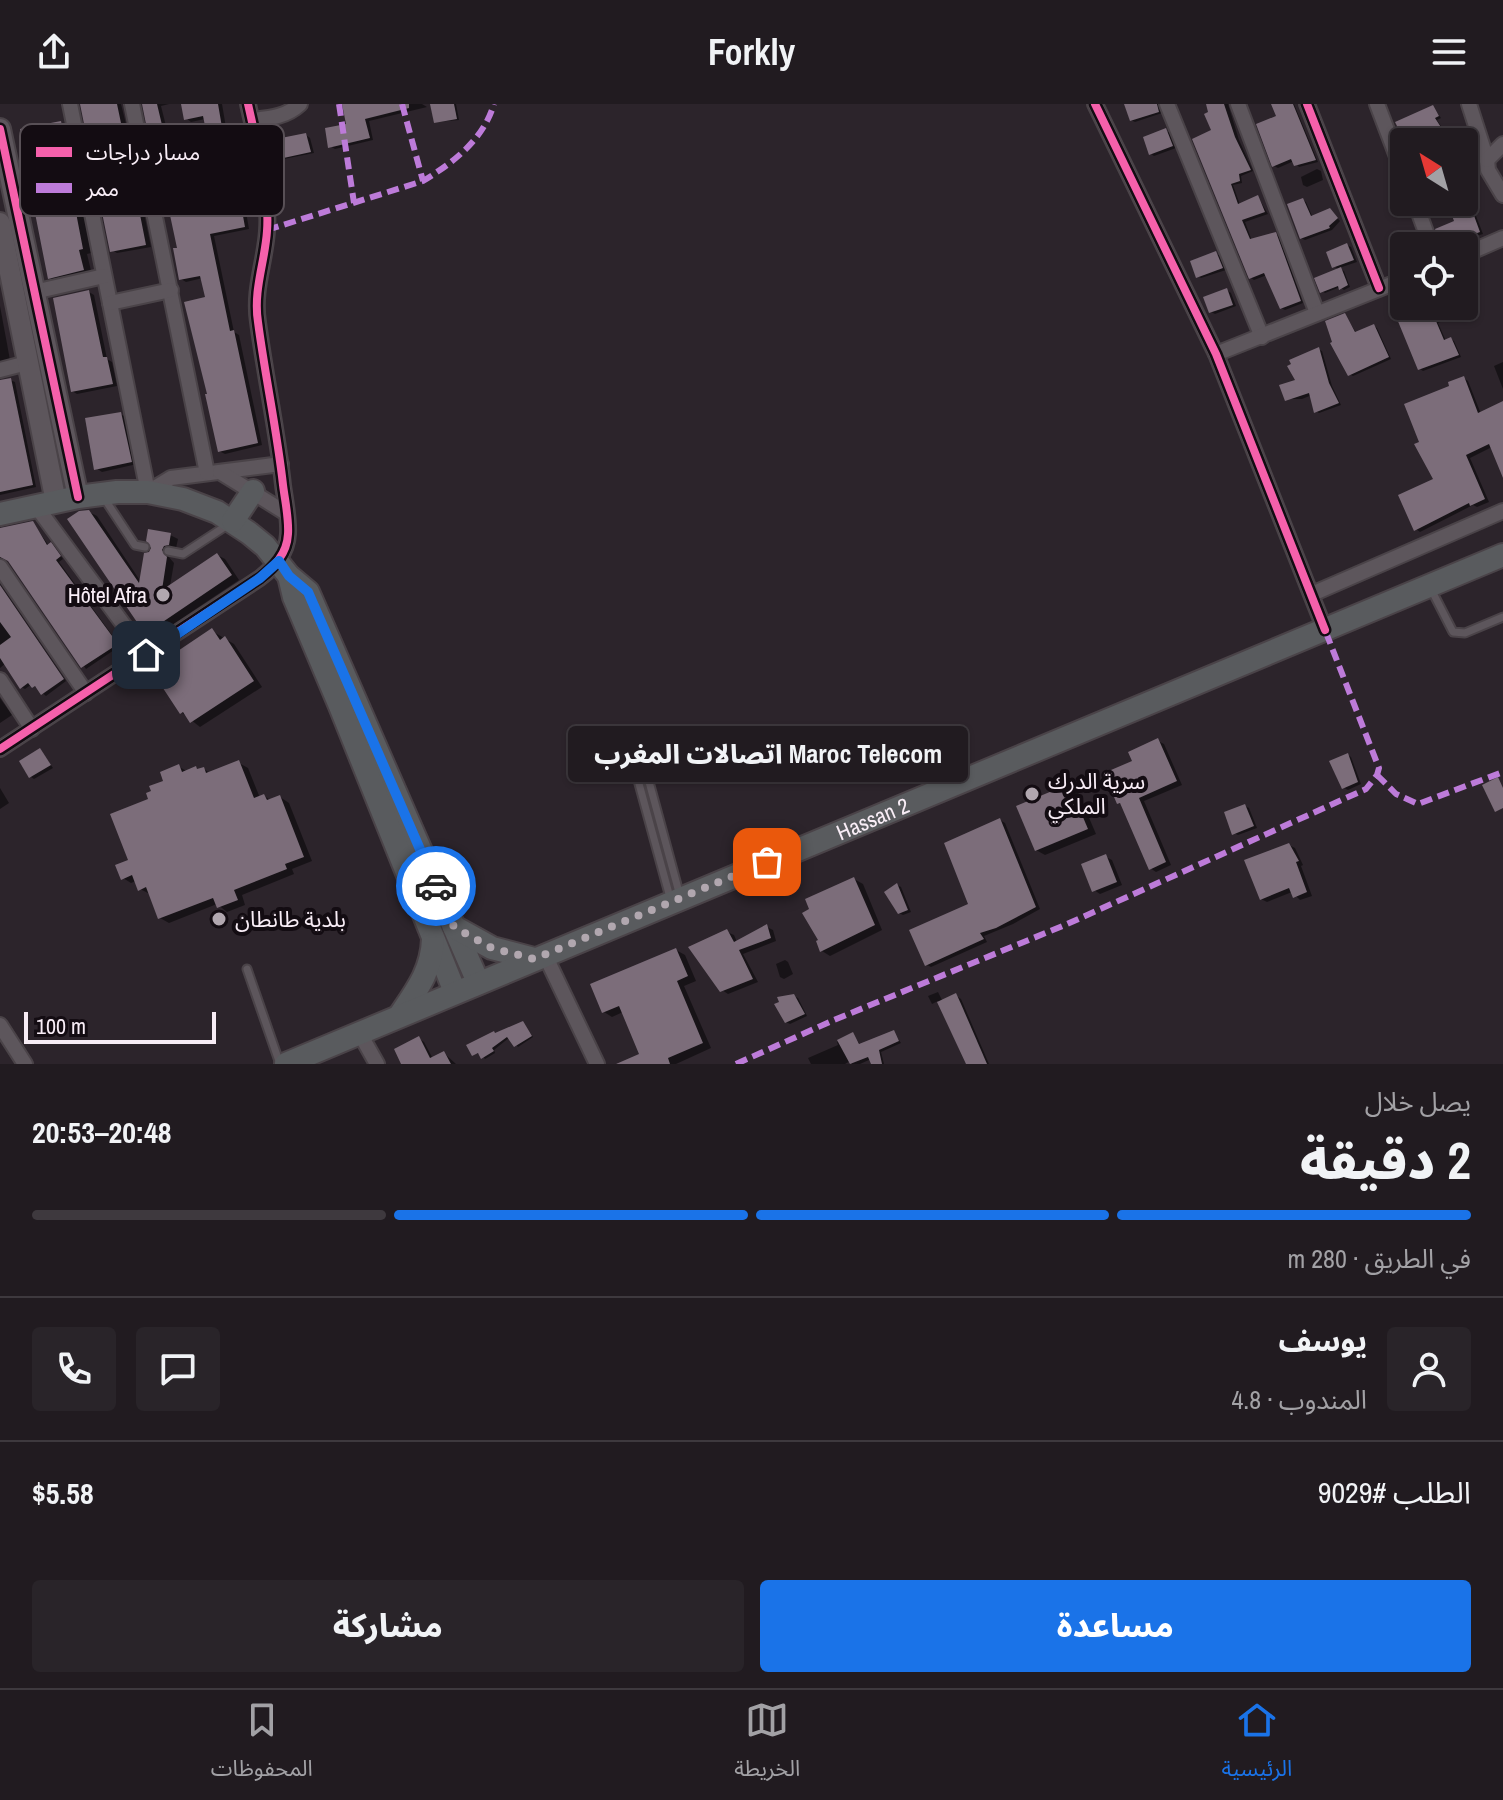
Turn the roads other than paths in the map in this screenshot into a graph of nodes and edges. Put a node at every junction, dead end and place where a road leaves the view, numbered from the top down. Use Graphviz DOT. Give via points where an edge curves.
graph roads {
  1 [pos="70,104"];
  2 [pos="132,104"];
  3 [pos="248,104"];
  4 [pos="300,104"];
  5 [pos="1095,104"];
  6 [pos="1167,104"];
  7 [pos="1238,104"];
  8 [pos="1307,104"];
  9 [pos="1377,104"];
  10 [pos="1469,104"];
  11 [pos="252,120"];
  12 [pos="74,124"];
  13 [pos="136,124"];
  14 [pos="253,124"];
  15 [pos="0,129"];
  16 [pos="1390,138"];
  17 [pos="1503,144"];
  18 [pos="1487,160"];
  19 [pos="1503,195"];
  20 [pos="92,216"];
  21 [pos="155,216"];
  22 [pos="266,216"];
  23 [pos="0,224"];
  24 [pos="1503,238"];
  25 [pos="1478,249"];
  26 [pos="104,276"];
  27 [pos="1390,284"];
  28 [pos="1379,288"];
  29 [pos="171,290"];
  30 [pos="34,292"];
  31 [pos="110,303"];
  32 [pos="1317,313"];
  33 [pos="1262,337"];
  34 [pos="1216,354"];
  35 [pos="27,363"];
  36 [pos="0,370"];
  37 [pos="281,464"];
  38 [pos="214,473"];
  39 [pos="253,491"];
  40 [pos="148,492"];
  41 [pos="68,499"];
  42 [pos="1503,511"];
  43 [pos="286,513"];
  44 [pos="0,514"];
  45 [pos="233,521"];
  46 [pos="145,547"];
  47 [pos="168,551"];
  48 [pos="1502,559"];
  49 [pos="0,567"];
  50 [pos="284,569"];
  51 [pos="1430,587"];
  52 [pos="1312,594"];
  53 [pos="1503,617"];
  54 [pos="1325,630"];
  55 [pos="146,655"];
  56 [pos="0,680"];
  57 [pos="86,693"];
  58 [pos="32,729"];
  59 [pos="0,749"];
  60 [pos="658,812"];
  61 [pos="648,816"];
  62 [pos="676,900"];
  63 [pos="454,927"];
  64 [pos="433,938"];
  65 [pos="540,957"];
  66 [pos="247,969"];
  67 [pos="478,982"];
  68 [pos="455,992"];
  69 [pos="400,1015"];
  70 [pos="0,1025"];
  71 [pos="359,1032"];
  72 [pos="25,1064"];
  73 [pos="280,1064"];
  74 [pos="286,1064"];
  75 [pos="377,1064"];
  76 [pos="597,1064"];
  1 -- 12 [label="street"];
  2 -- 13 [label="street"];
  3 -- 11 [label="street"];
  4 -- 11 [label="street" via="278,117"];
  5 -- 34 [label="street"];
  6 -- 33 [label="street"];
  7 -- 32 [label="street"];
  8 -- 28 [label="street"];
  9 -- 16 [label="street"];
  10 -- 18 [label="street"];
  11 -- 14 [label="street"];
  15 -- 30 [label="street"];
  17 -- 18 [label="street"];
  18 -- 19 [label="street"];
  20 -- 26 [label="street"];
  21 -- 29 [label="street"];
  22 -- 37 [label="street" via="257,320"];
  23 -- 35 [label="street"];
  24 -- 25 [label="street"];
  26 -- 30 [label="street"];
  26 -- 31 [label="street"];
  27 -- 28 [label="street"];
  28 -- 32 [label="street"];
  29 -- 31 [label="street"];
  29 -- 38 [label="street"];
  30 -- 41 [label="street"];
  31 -- 40 [label="street"];
  32 -- 33 [label="street"];
  33 -- 34 [label="street"];
  34 -- 52 [label="street"];
  35 -- 36 [label="street"];
  35 -- 41 [label="street"];
  37 -- 38 [label="street"];
  37 -- 43 [label="street"];
  38 -- 39 [label="street"];
  38 -- 40 [label="street" via="171,478"];
  39 -- 43 [label="street"];
  39 -- 45 [label="main road"];
  40 -- 41 [label="main road"];
  40 -- 45 [label="main road" via="192,502"];
  41 -- 44 [label="main road"];
  41 -- 46 [label="lane"];
  41 -- 55 [label="street"];
  42 -- 52 [label="street"];
  43 -- 50 [label="street"];
  45 -- 47 [label="lane" via="183,554"];
  45 -- 50 [label="main road"];
  48 -- 51 [label="main road, Hassan 2"];
  49 -- 57 [label="street"];
  50 -- 55 [label="street" via="260,578"];
  50 -- 63 [label="main road" via="308,592"];
  50 -- 64 [label="main road"];
  51 -- 53 [label="lane" via="1453,632 1465,633"];
  51 -- 54 [label="main road, Hassan 2"];
  52 -- 54 [label="street"];
  54 -- 62 [label="main road, Hassan 2"];
  55 -- 57 [label="street"];
  56 -- 58 [label="street"];
  57 -- 58 [label="street"];
  58 -- 59 [label="street"];
  60 -- 61 [label="lane"];
  60 -- 61 [label="lane" via="648,778 641,776"];
  60 -- 62 [label="lane"];
  61 -- 62 [label="lane"];
  62 -- 65 [label="main road, Hassan 2"];
  63 -- 65 [label="main road" via="492,948"];
  63 -- 67 [label="main road"];
  64 -- 68 [label="main road"];
  64 -- 69 [label="main road" via="428,971"];
  65 -- 67 [label="main road, Hassan 2"];
  65 -- 76 [label="street"];
  66 -- 73 [label="lane"];
  67 -- 68 [label="main road, Hassan 2"];
  68 -- 69 [label="main road, Hassan 2"];
  69 -- 71 [label="main road, Hassan 2"];
  70 -- 72 [label="street"];
  71 -- 74 [label="main road, Hassan 2"];
  71 -- 75 [label="street"];
}
